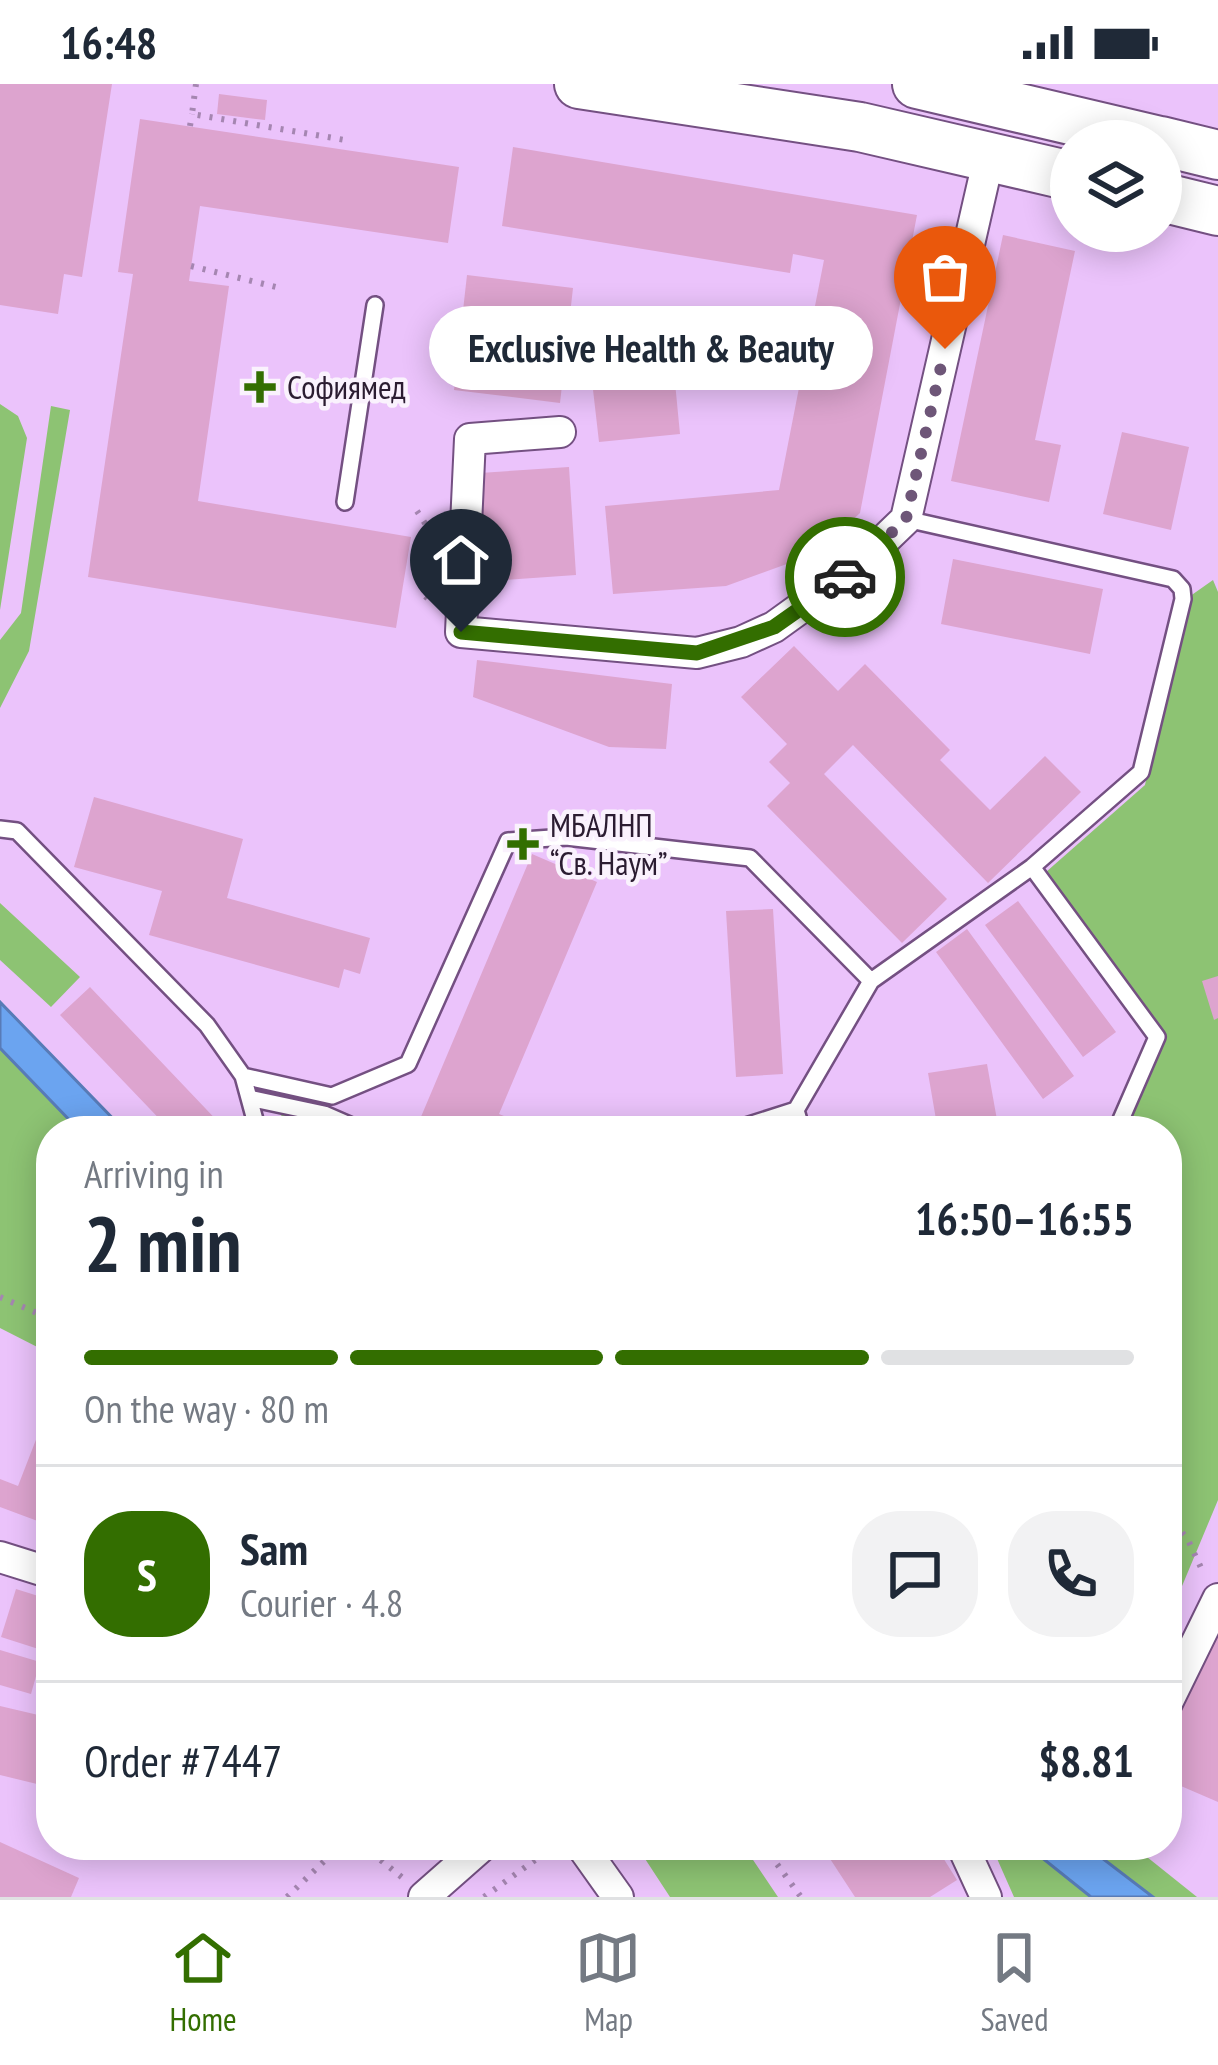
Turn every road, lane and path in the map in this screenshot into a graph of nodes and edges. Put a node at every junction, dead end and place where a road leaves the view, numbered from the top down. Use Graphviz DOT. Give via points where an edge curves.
graph roads {
  1 [pos="196,84"];
  2 [pos="579,84"];
  3 [pos="917,84"];
  4 [pos="191,114"];
  5 [pos="1070,120"];
  6 [pos="190,126"];
  7 [pos="345,140"];
  8 [pos="1182,146"];
  9 [pos="1218,155"];
  10 [pos="989,158"];
  11 [pos="1050,171"];
  12 [pos="1182,202"];
  13 [pos="1218,211"];
  14 [pos="191,266"];
  15 [pos="284,289"];
  16 [pos="375,305"];
  17 [pos="560,432"];
  18 [pos="346,502"];
  19 [pos="906,519"];
  20 [pos="0,829"];
  21 [pos="1032,867"];
  22 [pos="871,981"];
  23 [pos="243,1076"];
  24 [pos="249,1098"];
  25 [pos="796,1110"];
  26 [pos="254,1116"];
  27 [pos="328,1116"];
  28 [pos="777,1116"];
  29 [pos="798,1116"];
  30 [pos="1122,1116"];
  31 [pos="0,1297"];
  32 [pos="36,1313"];
  33 [pos="1182,1533"];
  34 [pos="0,1557"];
  35 [pos="36,1568"];
  36 [pos="1217,1600"];
  37 [pos="1182,1672"];
  38 [pos="324,1860"];
  39 [pos="380,1860"];
  40 [pos="466,1860"];
  41 [pos="535,1860"];
  42 [pos="592,1860"];
  43 [pos="774,1860"];
  44 [pos="969,1860"];
  45 [pos="286,1897"];
  46 [pos="425,1897"];
  47 [pos="484,1897"];
  48 [pos="618,1897"];
  49 [pos="800,1897"];
  50 [pos="986,1897"];
  1 -- 4 [label="path"];
  2 -- 10 [label="main road" via="860,127"];
  3 -- 5 [label="main road"];
  4 -- 6 [label="path"];
  4 -- 7 [label="path"];
  8 -- 9 [label="main road"];
  10 -- 11 [label="main road"];
  10 -- 19 [label="street"];
  12 -- 13 [label="main road"];
  14 -- 15 [label="path"];
  16 -- 18 [label="lane"];
  17 -- 19 [label="street" via="470,439 461,632 697,653 774,627"];
  19 -- 21 [label="lane" via="1173,579 1182,589 1141,772"];
  20 -- 23 [label="lane" via="17,831 191,1009"];
  21 -- 22 [label="lane"];
  21 -- 30 [label="lane" via="1156,1037"];
  22 -- 23 [label="lane" via="750,858 566,837 508,842 408,1064 332,1096"];
  22 -- 25 [label="lane"];
  23 -- 24 [label="lane"];
  24 -- 26 [label="lane"];
  24 -- 27 [label="lane"];
  25 -- 28 [label="lane"];
  25 -- 29 [label="lane"];
  31 -- 32 [label="path"];
  33 -- 36 [label="path"];
  34 -- 35 [label="street"];
  36 -- 37 [label="street"];
  38 -- 45 [label="path"];
  39 -- 46 [label="path"];
  40 -- 46 [label="street"];
  41 -- 47 [label="path"];
  42 -- 48 [label="street"];
  43 -- 49 [label="path"];
  44 -- 50 [label="street"];
}
